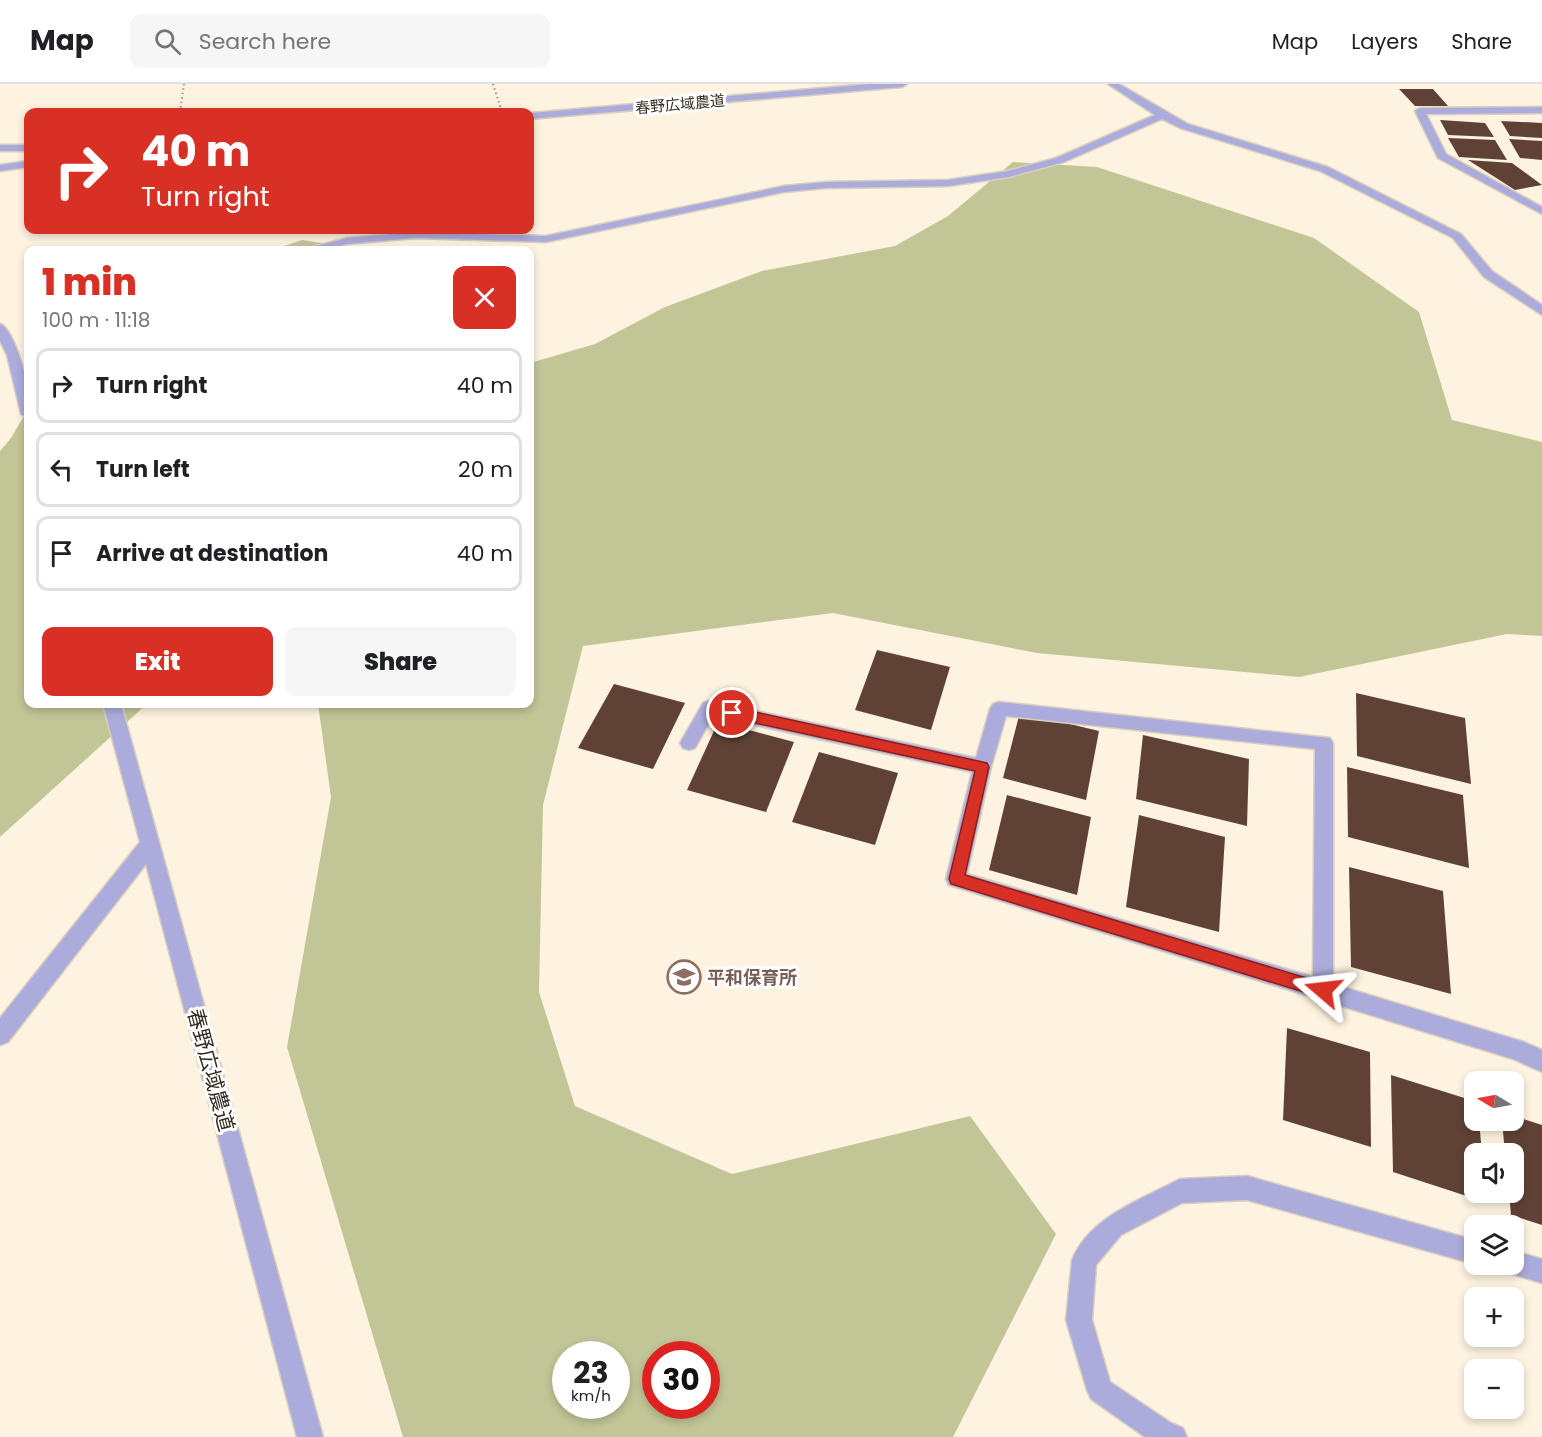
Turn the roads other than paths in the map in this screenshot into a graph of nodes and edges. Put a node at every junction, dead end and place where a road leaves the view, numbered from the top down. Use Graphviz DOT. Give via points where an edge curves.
graph roads {
  1 [pos="780,84"];
  2 [pos="902,84"];
  3 [pos="1113,84"];
  4 [pos="788,94"];
  5 [pos="1542,110"];
  6 [pos="1162,115"];
  7 [pos="534,116"];
  8 [pos="24,148"];
  9 [pos="3,149"];
  10 [pos="24,165"];
  11 [pos="0,168"];
  12 [pos="1542,211"];
  13 [pos="328,246"];
  14 [pos="1542,311"];
  15 [pos="0,328"];
  16 [pos="24,351"];
  17 [pos="13,355"];
  18 [pos="24,398"];
  19 [pos="113,708"];
  20 [pos="689,744"];
  21 [pos="982,767"];
  22 [pos="150,844"];
  23 [pos="1323,990"];
  24 [pos="0,1035"];
  25 [pos="1542,1061"];
  26 [pos="1464,1249"];
  27 [pos="1524,1266"];
  28 [pos="1542,1270"];
  29 [pos="310,1437"];
  30 [pos="1174,1437"];
  1 -- 4 [label="street"];
  2 -- 4 [label="street, 春野広域農道"];
  3 -- 6 [label="street"];
  4 -- 7 [label="street, 春野広域農道"];
  5 -- 12 [label="street" via="1420,111 1442,156"];
  6 -- 13 [label="street" via="1060,160 1009,174 948,183 784,189 546,240 416,235"];
  6 -- 14 [label="street" via="1184,126 1324,169 1457,236 1488,274"];
  8 -- 9 [label="street"];
  10 -- 11 [label="street"];
  15 -- 17 [label="street"];
  16 -- 17 [label="street"];
  17 -- 18 [label="street"];
  19 -- 22 [label="street, 春野広域農道"];
  20 -- 21 [label="street" via="709,708"];
  21 -- 23 [label="street" via="956,879"];
  21 -- 23 [label="street" via="999,709 1324,743"];
  22 -- 24 [label="street"];
  22 -- 29 [label="street, 春野広域農道"];
  23 -- 25 [label="street" via="1516,1049"];
  26 -- 30 [label="street" via="1247,1188 1180,1191 1113,1227 1084,1260 1079,1320 1100,1390 1165,1435"];
  27 -- 28 [label="street"];
}
